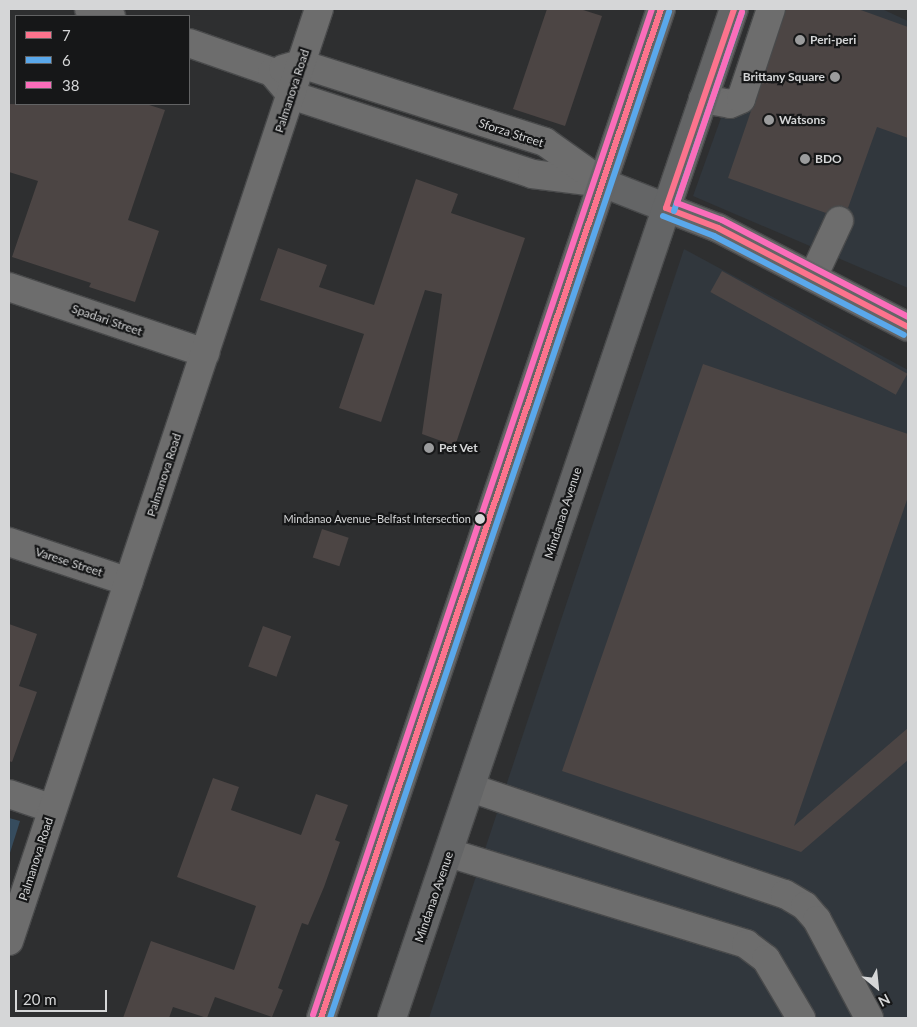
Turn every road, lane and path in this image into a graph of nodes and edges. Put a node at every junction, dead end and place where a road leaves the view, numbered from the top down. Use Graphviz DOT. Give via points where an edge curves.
graph roads {
  1 [pos="89,9"];
  2 [pos="320,9"];
  3 [pos="661,9"];
  4 [pos="734,9"];
  5 [pos="772,9"];
  6 [pos="108,15"];
  7 [pos="190,43"];
  8 [pos="301,64"];
  9 [pos="272,72"];
  10 [pos="291,96"];
  11 [pos="703,99"];
  12 [pos="603,183"];
  13 [pos="666,208"];
  14 [pos="839,221"];
  15 [pos="813,277"];
  16 [pos="9,287"];
  17 [pos="908,327"];
  18 [pos="205,353"];
  19 [pos="9,542"];
  20 [pos="129,582"];
  21 [pos="471,788"];
  22 [pos="9,794"];
  23 [pos="53,809"];
  24 [pos="449,853"];
  25 [pos="9,941"];
  26 [pos="321,1018"];
  27 [pos="392,1018"];
  28 [pos="801,1018"];
  29 [pos="870,1018"];
  1 -- 6 [label="street"];
  2 -- 8 [label="street, Palmanova Road"];
  3 -- 12 [label="main road"];
  4 -- 11 [label="main road, Mindanao Avenue"];
  5 -- 11 [label="street" via="742,99 730,104"];
  7 -- 9 [label="street"];
  8 -- 9 [label="street"];
  8 -- 10 [label="street, Palmanova Road"];
  8 -- 12 [label="street, Sforza Street" via="545,142"];
  9 -- 10 [label="street"];
  10 -- 12 [label="street" via="532,174"];
  10 -- 18 [label="street, Palmanova Road"];
  11 -- 13 [label="main road, Mindanao Avenue"];
  12 -- 13 [label="main road"];
  12 -- 26 [label="main road"];
  13 -- 15 [label="main road" via="718,228"];
  13 -- 21 [label="main road, Mindanao Avenue"];
  14 -- 15 [label="street"];
  15 -- 17 [label="main road"];
  16 -- 18 [label="street, Spadari Street"];
  18 -- 20 [label="street, Palmanova Road"];
  19 -- 20 [label="street, Varese Street"];
  20 -- 23 [label="street, Palmanova Road"];
  21 -- 24 [label="main road, Mindanao Avenue"];
  21 -- 29 [label="street" via="786,894 806,906 817,920"];
  22 -- 23 [label="street"];
  23 -- 25 [label="street, Palmanova Road"];
  24 -- 27 [label="main road, Mindanao Avenue"];
  24 -- 28 [label="street" via="746,944 766,959"];
}
